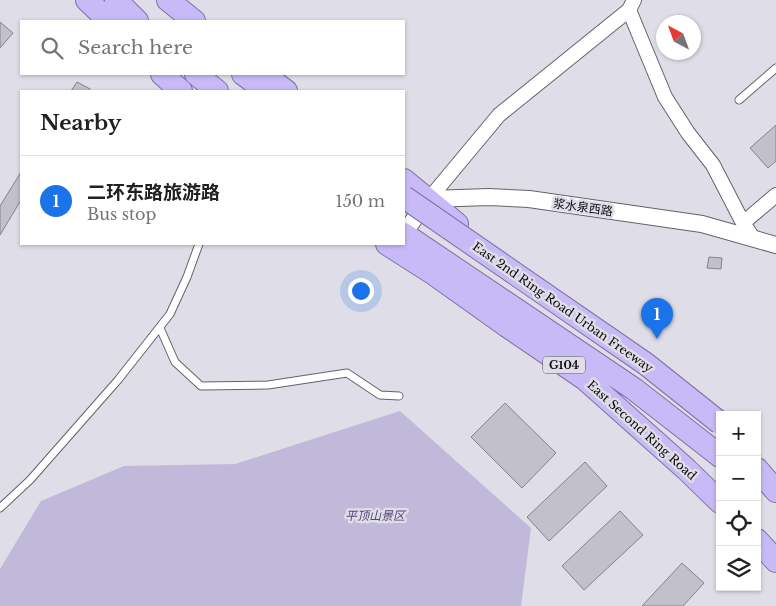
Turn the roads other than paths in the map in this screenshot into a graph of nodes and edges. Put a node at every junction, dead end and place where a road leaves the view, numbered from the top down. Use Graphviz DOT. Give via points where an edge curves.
graph roads {
  1 [pos="87,0"];
  2 [pos="116,0"];
  3 [pos="151,0"];
  4 [pos="168,0"];
  5 [pos="632,5"];
  6 [pos="108,20"];
  7 [pos="136,20"];
  8 [pos="174,20"];
  9 [pos="193,20"];
  10 [pos="776,68"];
  11 [pos="163,75"];
  12 [pos="197,75"];
  13 [pos="244,75"];
  14 [pos="264,75"];
  15 [pos="180,90"];
  16 [pos="216,90"];
  17 [pos="265,90"];
  18 [pos="285,90"];
  19 [pos="739,100"];
  20 [pos="405,181"];
  21 [pos="776,195"];
  22 [pos="405,197"];
  23 [pos="429,200"];
  24 [pos="743,223"];
  25 [pos="405,231"];
  26 [pos="753,238"];
  27 [pos="199,245"];
  28 [pos="401,245"];
  29 [pos="403,245"];
  30 [pos="776,245"];
  31 [pos="160,328"];
  32 [pos="399,396"];
  33 [pos="716,420"];
  34 [pos="716,425"];
  35 [pos="716,453"];
  36 [pos="761,456"];
  37 [pos="776,468"];
  38 [pos="761,474"];
  39 [pos="761,488"];
  40 [pos="776,491"];
  41 [pos="776,500"];
  42 [pos="719,501"];
  43 [pos="0,508"];
  44 [pos="761,544"];
  45 [pos="776,561"];
  1 -- 6 [label="highway"];
  2 -- 7 [label="highway"];
  3 -- 8 [label="highway"];
  4 -- 9 [label="highway"];
  5 -- 23 [label="street" via="499,115"];
  5 -- 24 [label="street" via="665,97 713,165"];
  10 -- 19 [label="lane"];
  11 -- 15 [label="highway"];
  12 -- 16 [label="highway"];
  13 -- 17 [label="highway"];
  14 -- 18 [label="highway"];
  20 -- 23 [label="highway"];
  21 -- 24 [label="street"];
  22 -- 33 [label="highway, East 2nd Ring Road Urban Freeway, bridge" via="646,364"];
  23 -- 25 [label="street"];
  23 -- 26 [label="street, 浆水泉西路" via="529,199 702,224"];
  23 -- 34 [label="highway" via="546,290 631,343"];
  24 -- 26 [label="street"];
  26 -- 30 [label="street, 浆水泉西路"];
  27 -- 31 [label="lane" via="170,314"];
  28 -- 42 [label="highway, East Second Ring Road / G104" via="434,274 585,379"];
  29 -- 35 [label="highway" via="634,389"];
  31 -- 32 [label="lane" via="175,362 202,386 268,386 347,373 380,395"];
  31 -- 43 [label="lane" via="36,473"];
  36 -- 37 [label="highway"];
  38 -- 40 [label="highway"];
  39 -- 41 [label="highway"];
  44 -- 45 [label="highway"];
}
